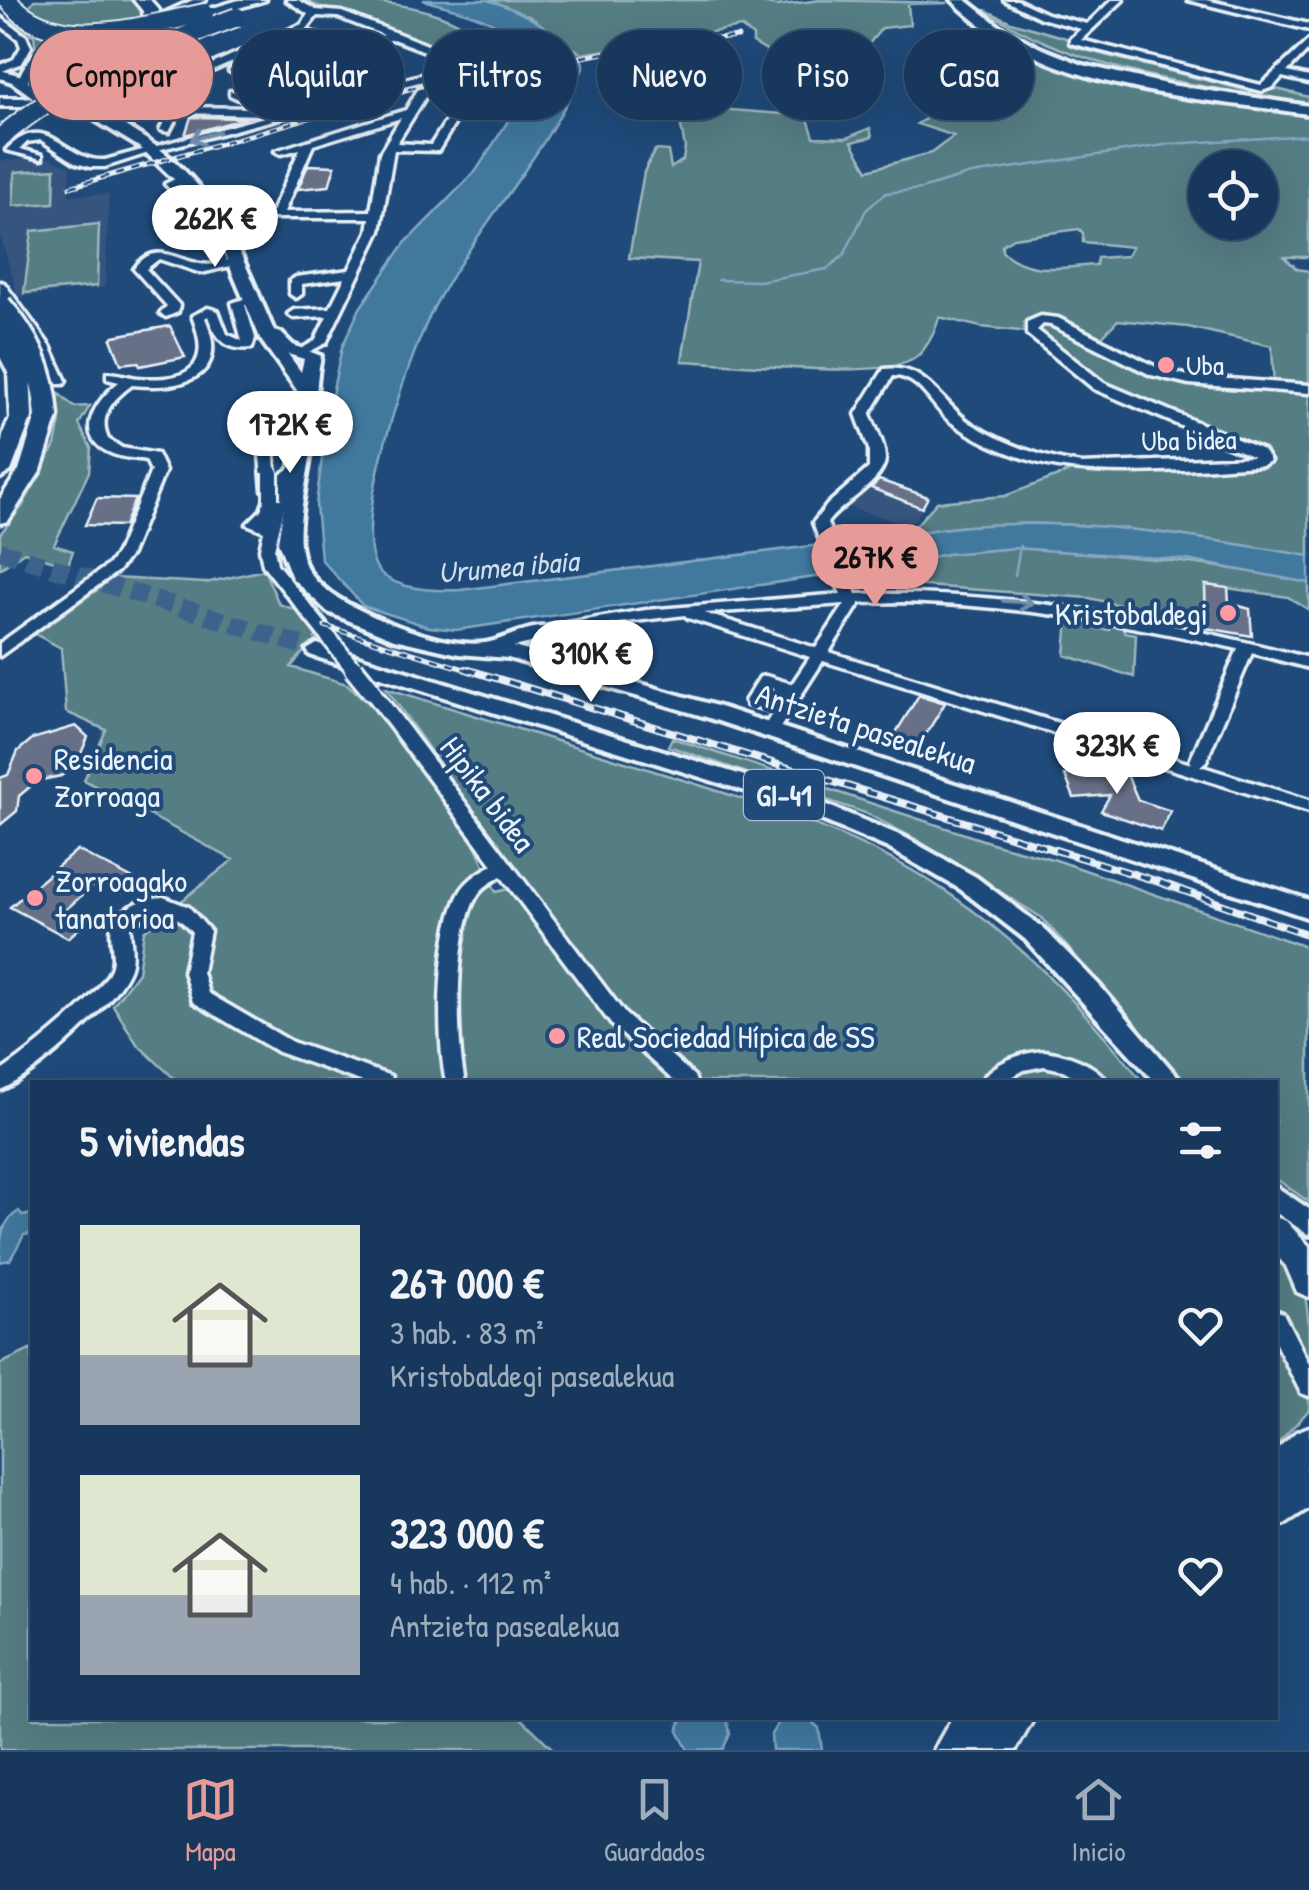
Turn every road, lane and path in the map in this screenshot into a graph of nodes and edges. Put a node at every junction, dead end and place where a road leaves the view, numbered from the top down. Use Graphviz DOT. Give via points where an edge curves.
graph roads {
  1 [pos="10,0"];
  2 [pos="28,0"];
  3 [pos="142,0"];
  4 [pos="201,0"];
  5 [pos="231,0"];
  6 [pos="258,0"];
  7 [pos="282,0"];
  8 [pos="291,0"];
  9 [pos="958,0"];
  10 [pos="967,0"];
  11 [pos="1009,0"];
  12 [pos="1118,0"];
  13 [pos="1193,0"];
  14 [pos="314,13"];
  15 [pos="0,17"];
  16 [pos="150,20"];
  17 [pos="24,21"];
  18 [pos="1087,27"];
  19 [pos="1309,27"];
  20 [pos="297,30"];
  21 [pos="380,30"];
  22 [pos="1309,44"];
  23 [pos="0,72"];
  24 [pos="1281,74"];
  25 [pos="1309,80"];
  26 [pos="23,86"];
  27 [pos="30,90"];
  28 [pos="424,92"];
  29 [pos="30,103"];
  30 [pos="1,106"];
  31 [pos="1309,108"];
  32 [pos="233,112"];
  33 [pos="411,112"];
  34 [pos="116,120"];
  35 [pos="253,120"];
  36 [pos="450,123"];
  37 [pos="165,130"];
  38 [pos="0,138"];
  39 [pos="309,142"];
  40 [pos="389,146"];
  41 [pos="158,149"];
  42 [pos="281,150"];
  43 [pos="38,157"];
  44 [pos="376,214"];
  45 [pos="262,216"];
  46 [pos="276,216"];
  47 [pos="230,264"];
  48 [pos="354,273"];
  49 [pos="0,286"];
  50 [pos="296,294"];
  51 [pos="252,300"];
  52 [pos="0,306"];
  53 [pos="334,312"];
  54 [pos="166,313"];
  55 [pos="294,314"];
  56 [pos="0,332"];
  57 [pos="46,354"];
  58 [pos="296,358"];
  59 [pos="13,372"];
  60 [pos="59,380"];
  61 [pos="1309,389"];
  62 [pos="299,466"];
  63 [pos="0,471"];
  64 [pos="269,505"];
  65 [pos="0,516"];
  66 [pos="272,528"];
  67 [pos="848,594"];
  68 [pos="824,600"];
  69 [pos="724,609"];
  70 [pos="683,612"];
  71 [pos="843,615"];
  72 [pos="563,645"];
  73 [pos="1247,646"];
  74 [pos="319,648"];
  75 [pos="518,648"];
  76 [pos="824,649"];
  77 [pos="0,652"];
  78 [pos="1309,663"];
  79 [pos="770,730"];
  80 [pos="1198,761"];
  81 [pos="1309,796"];
  82 [pos="1309,806"];
  83 [pos="505,866"];
  84 [pos="1309,909"];
  85 [pos="378,1080"];
  86 [pos="454,1080"];
  87 [pos="685,1080"];
  88 [pos="992,1080"];
  89 [pos="1095,1080"];
  90 [pos="1148,1080"];
  91 [pos="1168,1080"];
  92 [pos="0,1082"];
  93 [pos="1278,1211"];
  94 [pos="1278,1212"];
  95 [pos="1278,1213"];
  96 [pos="1278,1215"];
  97 [pos="1309,1215"];
  98 [pos="1309,1224"];
  99 [pos="1309,1248"];
  100 [pos="1309,1282"];
  101 [pos="1278,1326"];
  102 [pos="1309,1386"];
  103 [pos="1309,1444"];
  104 [pos="1278,1471"];
  105 [pos="1309,1486"];
  106 [pos="1278,1510"];
  107 [pos="973,1720"];
  108 [pos="1013,1720"];
  109 [pos="954,1750"];
  110 [pos="992,1750"];
  1 -- 15 [label="highway"];
  1 -- 17 [label="highway, bridge"];
  2 -- 17 [label="highway, bridge"];
  3 -- 16 [label="highway" via="152,10"];
  4 -- 16 [label="street"];
  5 -- 30 [label="highway, bridge" via="92,57"];
  6 -- 17 [label="highway, bridge" via="116,29 62,30"];
  7 -- 38 [label="highway, bridge" via="80,83"];
  8 -- 14 [label="street"];
  9 -- 31 [label="main road" via="1012,40 1090,70"];
  10 -- 31 [label="main road" via="1019,38 1093,67"];
  11 -- 18 [label="street"];
  12 -- 18 [label="street"];
  13 -- 19 [label="street"];
  14 -- 20 [label="street"];
  14 -- 21 [label="street" via="339,14"];
  15 -- 23 [label="street" via="26,47"];
  16 -- 26 [label="street" via="118,36 44,50 28,65"];
  18 -- 24 [label="street" via="1074,41 1255,87 1267,87"];
  22 -- 24 [label="street"];
  23 -- 26 [label="main road"];
  24 -- 25 [label="street"];
  26 -- 27 [label="main road"];
  26 -- 30 [label="main road"];
  28 -- 33 [label="street"];
  29 -- 30 [label="main road"];
  32 -- 37 [label="street" via="175,110"];
  33 -- 39 [label="street"];
  33 -- 40 [label="street"];
  34 -- 41 [label="main road"];
  35 -- 41 [label="street, one-way"];
  36 -- 40 [label="street" via="434,149"];
  39 -- 42 [label="street"];
  39 -- 46 [label="street"];
  40 -- 44 [label="street"];
  41 -- 43 [label="street" via="98,164 43,137 25,139 12,150"];
  41 -- 47 [label="main road" via="218,220"];
  41 -- 58 [label="main road" via="211,200 276,338"];
  44 -- 46 [label="street"];
  44 -- 48 [label="street"];
  45 -- 46 [label="street"];
  47 -- 51 [label="main road"];
  47 -- 54 [label="street" via="193,268 160,254 143,262 140,269 174,305"];
  48 -- 50 [label="street" via="296,281"];
  48 -- 53 [label="street"];
  49 -- 57 [label="street"];
  51 -- 58 [label="main road" via="270,340"];
  51 -- 77 [label="street" via="238,303 247,345 221,336 212,312 199,314 208,348 194,369 170,382 120,379 108,394 98,409 102,442 152,457 158,471 124,554"];
  52 -- 65 [label="highway, bridge" via="32,346 44,377 47,416 30,470"];
  53 -- 55 [label="street"];
  53 -- 58 [label="street" via="320,343"];
  56 -- 63 [label="highway, bridge" via="20,370 20,416"];
  57 -- 59 [label="street"];
  57 -- 60 [label="street"];
  58 -- 62 [label="main road" via="308,417"];
  61 -- 67 [label="street, Uba bidea" via="1156,372 1041,320 1031,331 1099,386 1264,461 1081,468 984,435 953,418 916,375 889,372 864,414 878,460 875,472 823,515"];
  62 -- 66 [label="street, Hipika bidea" via="284,479"];
  62 -- 75 [label="main road" via="287,542 293,563 316,593 387,630 459,648"];
  64 -- 64 [label="street, bridge" via="278,430 273,426 265,432"];
  64 -- 66 [label="street" via="254,524"];
  66 -- 74 [label="street, Hipika bidea" via="270,565"];
  67 -- 68 [label="street"];
  67 -- 71 [label="street" via="853,603"];
  67 -- 73 [label="street, one-way" via="1049,605"];
  68 -- 69 [label="street"];
  68 -- 71 [label="street"];
  69 -- 70 [label="street"];
  69 -- 76 [label="street" via="731,619"];
  70 -- 72 [label="street" via="613,619"];
  70 -- 76 [label="street"];
  71 -- 76 [label="street"];
  72 -- 75 [label="main road, Antzieta pasealekua" via="541,662"];
  72 -- 75 [label="main road" via="532,632"];
  72 -- 79 [label="main road, Antzieta pasealekua" via="596,680"];
  73 -- 78 [label="street"];
  73 -- 80 [label="street"];
  74 -- 83 [label="street, Hipika bidea, bridge" via="372,690"];
  74 -- 90 [label="main road, GI-41" via="775,804 881,847 951,887 1026,946"];
  74 -- 91 [label="main road, GI-41" via="750,784 874,831 960,879 1038,938"];
  76 -- 79 [label="street"];
  76 -- 80 [label="street"];
  76 -- 82 [label="street"];
  79 -- 84 [label="main road, Antzieta pasealekua"];
  80 -- 81 [label="street"];
  83 -- 86 [label="street" via="468,895 454,945"];
  83 -- 87 [label="street, Hipika bidea" via="618,1019"];
  85 -- 92 [label="street" via="285,1047 213,1009 200,998 193,972 201,931 187,912 159,902 134,910 121,925 122,964 109,988"];
  88 -- 89 [label="street" via="1029,1058 1077,1066"];
  93 -- 97 [label="main road"];
  94 -- 98 [label="main road"];
  95 -- 99 [label="main road"];
  96 -- 100 [label="highway"];
  101 -- 102 [label="street"];
  103 -- 104 [label="highway"];
  105 -- 106 [label="highway"];
  107 -- 109 [label="highway"];
  108 -- 110 [label="highway"];
}
